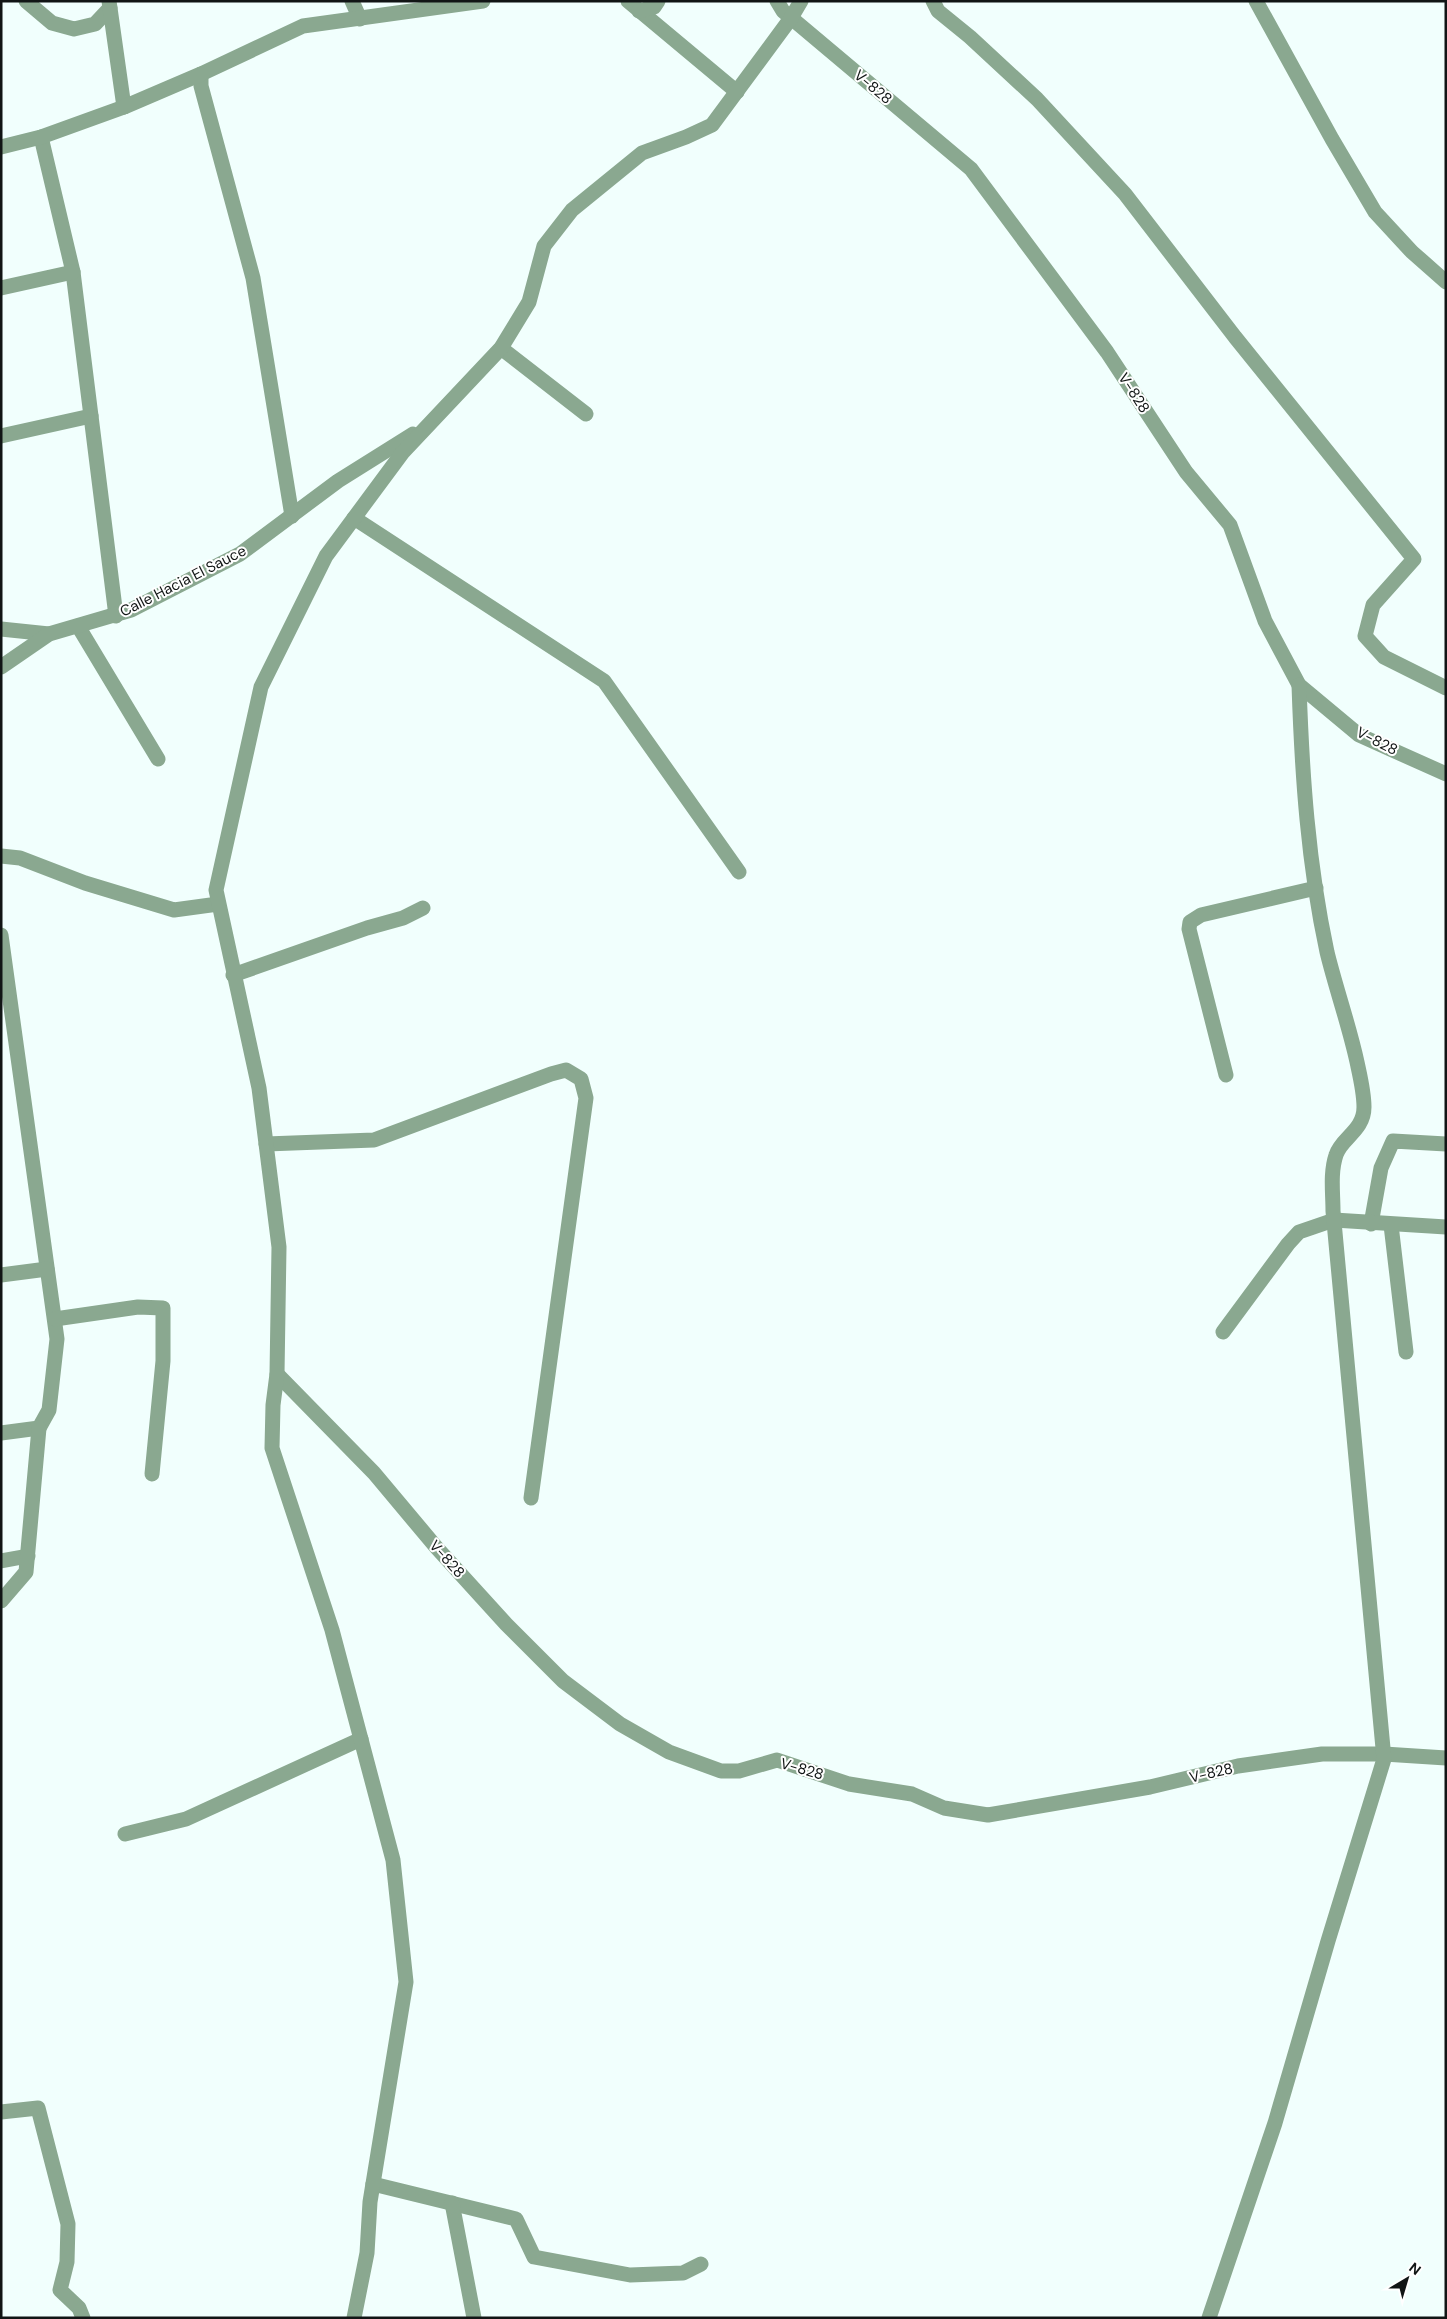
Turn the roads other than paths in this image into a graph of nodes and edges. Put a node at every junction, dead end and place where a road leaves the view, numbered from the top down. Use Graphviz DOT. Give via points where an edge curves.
graph roads {
  1 [pos="26,1"];
  2 [pos="352,1"];
  3 [pos="483,1"];
  4 [pos="658,1"];
  5 [pos="778,1"];
  6 [pos="802,1"];
  7 [pos="933,1"];
  8 [pos="1256,1"];
  9 [pos="110,5"];
  10 [pos="633,6"];
  11 [pos="791,18"];
  12 [pos="360,19"];
  13 [pos="201,74"];
  14 [pos="737,92"];
  15 [pos="124,107"];
  16 [pos="40,136"];
  17 [pos="1,146"];
  18 [pos="73,272"];
  19 [pos="1446,282"];
  20 [pos="1,288"];
  21 [pos="501,348"];
  22 [pos="586,414"];
  23 [pos="91,416"];
  24 [pos="430,424"];
  25 [pos="1,436"];
  26 [pos="292,516"];
  27 [pos="354,518"];
  28 [pos="116,616"];
  29 [pos="78,626"];
  30 [pos="1,628"];
  31 [pos="49,634"];
  32 [pos="1,667"];
  33 [pos="1300,685"];
  34 [pos="1446,688"];
  35 [pos="158,759"];
  36 [pos="1446,774"];
  37 [pos="2,855"];
  38 [pos="739,872"];
  39 [pos="1316,888"];
  40 [pos="218,904"];
  41 [pos="423,908"];
  42 [pos="1,935"];
  43 [pos="233,975"];
  44 [pos="9,1048"];
  45 [pos="1226,1075"];
  46 [pos="266,1144"];
  47 [pos="1446,1144"];
  48 [pos="1334,1220"];
  49 [pos="1371,1224"];
  50 [pos="1391,1225"];
  51 [pos="1446,1227"];
  52 [pos="47,1269"];
  53 [pos="1,1274"];
  54 [pos="55,1320"];
  55 [pos="1223,1332"];
  56 [pos="1406,1352"];
  57 [pos="277,1374"];
  58 [pos="39,1428"];
  59 [pos="1,1433"];
  60 [pos="152,1474"];
  61 [pos="531,1498"];
  62 [pos="28,1556"];
  63 [pos="1,1561"];
  64 [pos="1,1601"];
  65 [pos="361,1739"];
  66 [pos="1384,1754"];
  67 [pos="1446,1758"];
  68 [pos="125,1834"];
  69 [pos="1,2112"];
  70 [pos="373,2184"];
  71 [pos="452,2203"];
  72 [pos="701,2264"];
  73 [pos="83,2318"];
  74 [pos="354,2318"];
  75 [pos="474,2318"];
  76 [pos="1209,2318"];
  1 -- 9 [label="street" via="52,24 74,29 95,24"];
  2 -- 12 [label="street"];
  3 -- 12 [label="street"];
  4 -- 10 [label="street" via="654,7"];
  5 -- 11 [label="street, V-828"];
  6 -- 11 [label="street"];
  7 -- 34 [label="street" via="938,11 1037,99 1125,194 1414,559 1373,605 1365,636 1384,657"];
  8 -- 19 [label="street" via="1375,212 1412,252"];
  9 -- 15 [label="street"];
  10 -- 14 [label="street"];
  11 -- 14 [label="street"];
  11 -- 33 [label="street, V-828" via="971,169 1107,352 1186,472 1230,525 1265,621"];
  12 -- 13 [label="street" via="304,26"];
  13 -- 15 [label="street"];
  13 -- 26 [label="street" via="201,86 254,278"];
  14 -- 21 [label="street" via="712,125 642,153 572,210 544,246 529,302"];
  15 -- 16 [label="street"];
  16 -- 17 [label="street"];
  16 -- 18 [label="street"];
  18 -- 20 [label="street"];
  18 -- 23 [label="street"];
  21 -- 22 [label="street"];
  21 -- 24 [label="street"];
  23 -- 25 [label="street"];
  23 -- 28 [label="street"];
  24 -- 26 [label="street, Calle Hacia El Sauce" via="338,481"];
  24 -- 27 [label="street" via="403,452"];
  26 -- 28 [label="street, Calle Hacia El Sauce" via="240,554"];
  27 -- 38 [label="street" via="604,681"];
  27 -- 40 [label="street" via="326,556 261,687 216,890"];
  28 -- 29 [label="street, Calle Hacia El Sauce"];
  29 -- 31 [label="street, Calle Hacia El Sauce"];
  29 -- 35 [label="street"];
  30 -- 31 [label="street"];
  31 -- 32 [label="street, Calle Hacia El Sauce"];
  33 -- 36 [label="street, V-828" via="1359,735"];
  33 -- 39 [label="street" via="1302,777"];
  37 -- 40 [label="street" via="20,858 85,883 174,910"];
  39 -- 45 [label="street" via="1202,915 1190,922 1189,929"];
  39 -- 48 [label="street" via="1328,953 1350,1028 1364,1108 1357,1130 1336,1153 1332,1179"];
  40 -- 43 [label="street"];
  41 -- 43 [label="street"];
  42 -- 44 [label="street"];
  43 -- 46 [label="street" via="259,1088"];
  44 -- 52 [label="street"];
  46 -- 57 [label="street" via="278,1247"];
  46 -- 61 [label="street" via="374,1140 551,1074 566,1070 581,1079 586,1098"];
  47 -- 49 [label="street" via="1393,1141 1380,1168"];
  48 -- 49 [label="street"];
  48 -- 55 [label="street" via="1299,1232"];
  48 -- 66 [label="street"];
  49 -- 50 [label="street"];
  50 -- 51 [label="street"];
  50 -- 56 [label="street"];
  52 -- 53 [label="street"];
  52 -- 54 [label="street"];
  54 -- 58 [label="street" via="57,1339 49,1410"];
  54 -- 60 [label="street" via="138,1307 163,1308 163,1361"];
  57 -- 65 [label="street" via="272,1448 332,1630"];
  57 -- 66 [label="street, V-828" via="367,1466 506,1624 564,1682 620,1724 669,1752 721,1771 777,1760 849,1784 912,1794 944,1808 988,1815 1150,1787 1238,1766 1322,1754"];
  58 -- 59 [label="street"];
  58 -- 62 [label="street"];
  62 -- 63 [label="street"];
  62 -- 64 [label="street" via="26,1572"];
  65 -- 68 [label="street" via="186,1819"];
  65 -- 70 [label="street" via="393,1860 406,1982"];
  66 -- 67 [label="street, V-828"];
  66 -- 76 [label="street" via="1275,2123"];
  69 -- 73 [label="street" via="38,2108 68,2224 67,2262 60,2290 79,2308"];
  70 -- 71 [label="street"];
  70 -- 74 [label="street" via="368,2253"];
  71 -- 72 [label="street" via="516,2219 534,2257 630,2275 683,2273"];
  71 -- 75 [label="street"];
}
